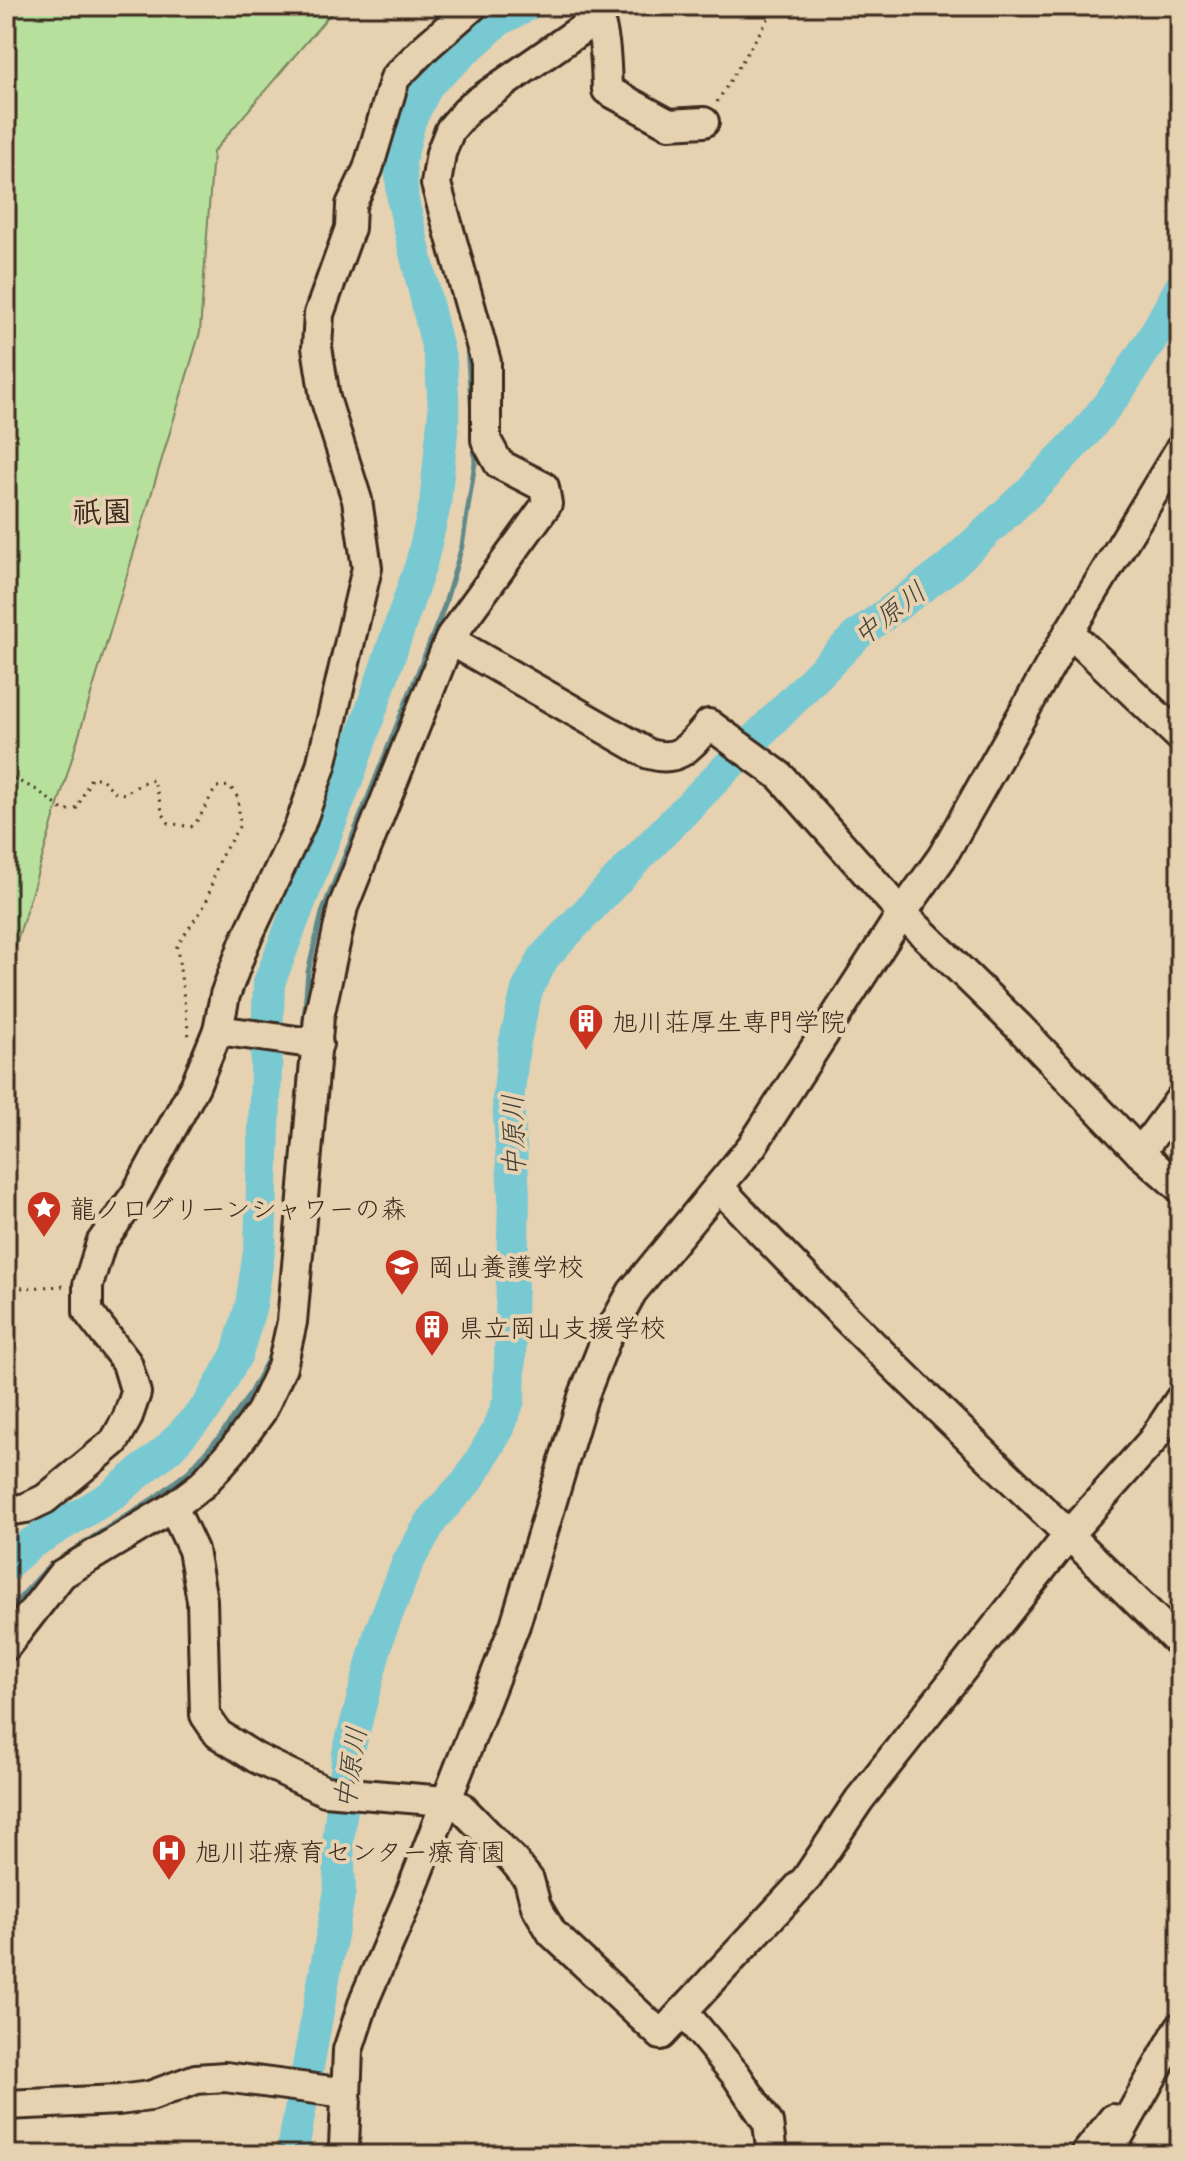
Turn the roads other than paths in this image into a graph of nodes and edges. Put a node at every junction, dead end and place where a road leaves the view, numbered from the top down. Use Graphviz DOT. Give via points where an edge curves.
graph roads {
  1 [pos="473,6"];
  2 [pos="596,11"];
  3 [pos="704,122"];
  4 [pos="1180,449"];
  5 [pos="1069,632"];
  6 [pos="450,640"];
  7 [pos="1180,737"];
  8 [pos="902,913"];
  9 [pos="222,1030"];
  10 [pos="313,1044"];
  11 [pos="1180,1099"];
  12 [pos="1140,1153"];
  13 [pos="720,1188"];
  14 [pos="1180,1188"];
  15 [pos="1180,1399"];
  16 [pos="173,1507"];
  17 [pos="6,1511"];
  18 [pos="1070,1533"];
  19 [pos="1180,1644"];
  20 [pos="6,1646"];
  21 [pos="445,1801"];
  22 [pos="683,2011"];
  23 [pos="1180,2027"];
  24 [pos="346,2093"];
  25 [pos="1144,2094"];
  26 [pos="6,2105"];
  27 [pos="347,2152"];
  28 [pos="772,2155"];
  29 [pos="1085,2155"];
  30 [pos="1108,2155"];
  1 -- 9 [label="street" via="395,78 319,314 317,347 325,398 357,500 367,568 321,766 300,825 244,944 225,995"];
  2 -- 3 [label="street" via="607,90 669,124"];
  2 -- 6 [label="street" via="470,107 450,130 441,153 436,184 486,362 486,440 499,464 544,487 547,504"];
  4 -- 5 [label="street"];
  5 -- 7 [label="street"];
  5 -- 8 [label="street" via="973,805"];
  6 -- 8 [label="street" via="649,754 663,758 685,752 709,724 780,776"];
  6 -- 10 [label="street" via="343,907"];
  8 -- 12 [label="street"];
  8 -- 13 [label="street" via="785,1098"];
  9 -- 10 [label="street"];
  9 -- 17 [label="street" via="144,1181 101,1243 88,1285 88,1312 127,1363 136,1393 127,1419 114,1442 45,1499"];
  10 -- 16 [label="street" via="298,1272 282,1367 261,1412 233,1450"];
  11 -- 12 [label="street"];
  12 -- 14 [label="street"];
  13 -- 18 [label="street" via="903,1376"];
  13 -- 21 [label="street" via="632,1292 606,1339 583,1397 515,1625"];
  15 -- 18 [label="street" via="1152,1441"];
  16 -- 20 [label="street" via="62,1574"];
  16 -- 21 [label="street" via="193,1550 202,1600 205,1715 218,1734 325,1791"];
  18 -- 19 [label="street"];
  18 -- 22 [label="street" via="859,1800 807,1878"];
  21 -- 22 [label="street" via="460,1806 513,1860 529,1880 552,1933 651,2027 661,2035"];
  21 -- 24 [label="street" via="365,1998 348,2050"];
  22 -- 28 [label="street" via="768,2123"];
  23 -- 25 [label="street"];
  24 -- 26 [label="street" via="225,2077 196,2079 150,2096 119,2100"];
  24 -- 27 [label="street"];
  25 -- 29 [label="street" via="1127,2101"];
  25 -- 30 [label="street"];
}
